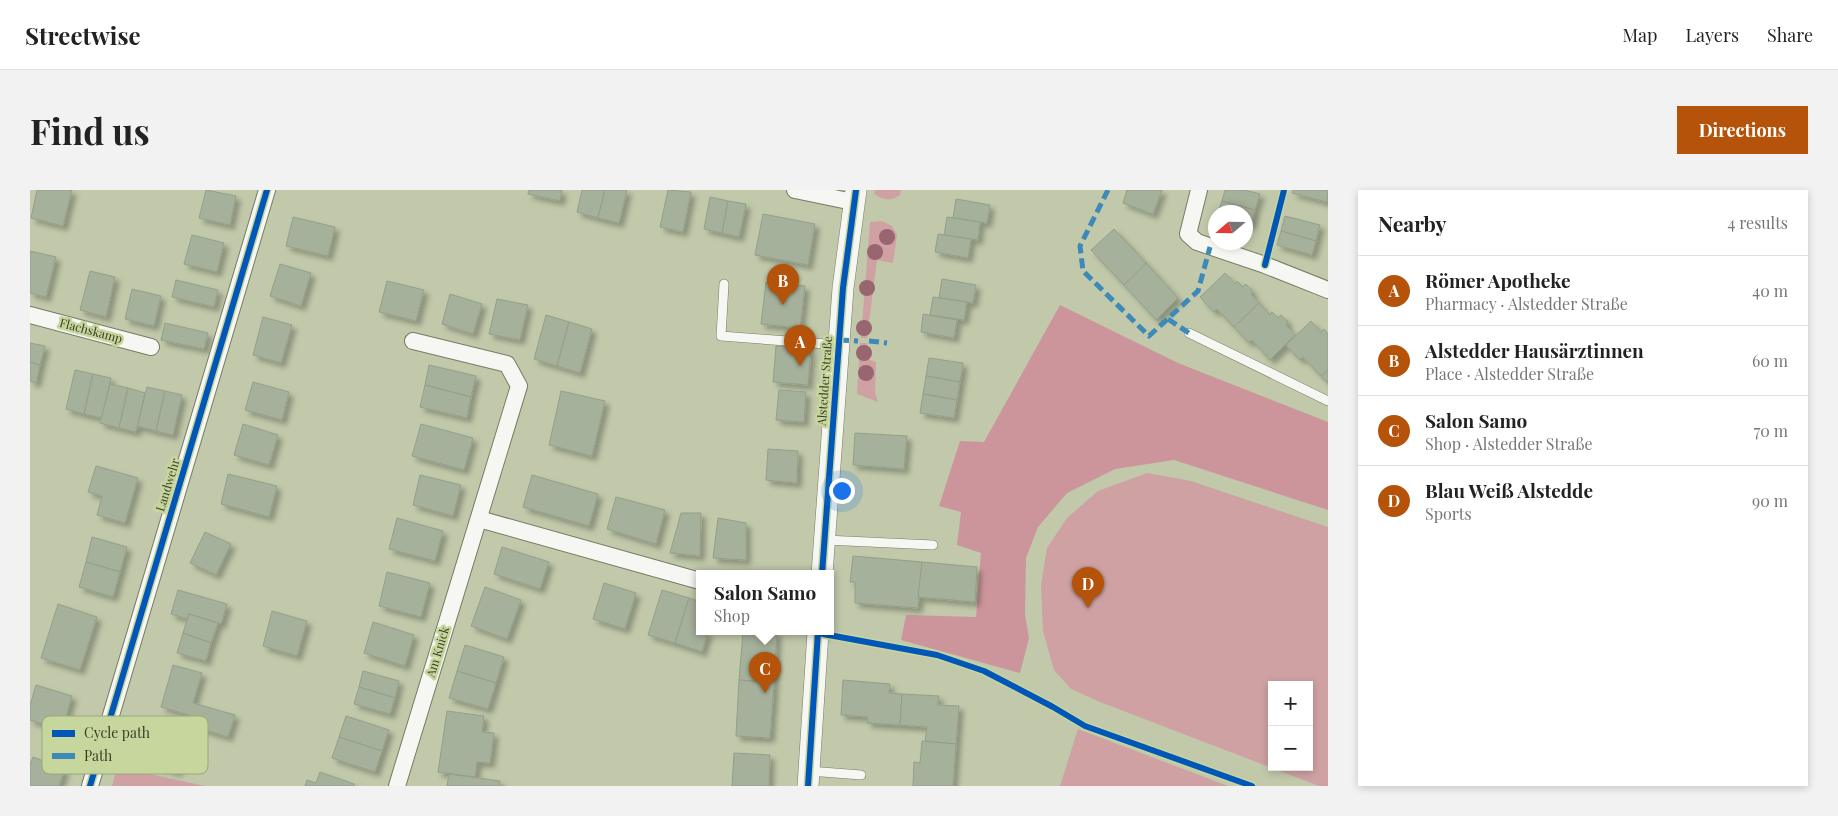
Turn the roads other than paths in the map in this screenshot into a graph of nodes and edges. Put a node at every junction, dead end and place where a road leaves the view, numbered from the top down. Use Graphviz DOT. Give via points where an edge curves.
graph roads {
  1 [pos="267,190"];
  2 [pos="794,190"];
  3 [pos="1199,190"];
  4 [pos="855,196"];
  5 [pos="724,284"];
  6 [pos="1328,290"];
  7 [pos="30,315"];
  8 [pos="1190,333"];
  9 [pos="413,341"];
  10 [pos="839,345"];
  11 [pos="151,347"];
  12 [pos="1328,401"];
  13 [pos="479,519"];
  14 [pos="824,540"];
  15 [pos="934,545"];
  16 [pos="822,570"];
  17 [pos="696,580"];
  18 [pos="818,635"];
  19 [pos="111,716"];
  20 [pos="94,774"];
  21 [pos="861,775"];
  22 [pos="808,778"];
  23 [pos="90,786"];
  24 [pos="397,786"];
  1 -- 19 [label="street, Landwehr"];
  2 -- 4 [label="street"];
  3 -- 6 [label="street" via="1188,234 1197,242"];
  4 -- 10 [label="street, Alstedder Straße"];
  5 -- 10 [label="lane" via="720,336"];
  7 -- 11 [label="street, Flachskamp"];
  8 -- 12 [label="lane"];
  9 -- 13 [label="street, Am Knick" via="507,364 519,386"];
  10 -- 14 [label="street, Alstedder Straße"];
  13 -- 17 [label="street"];
  13 -- 24 [label="street, Am Knick"];
  14 -- 15 [label="lane"];
  14 -- 16 [label="street, Alstedder Straße"];
  18 -- 22 [label="street"];
  20 -- 23 [label="street, Landwehr"];
  21 -- 22 [label="lane"];
}
